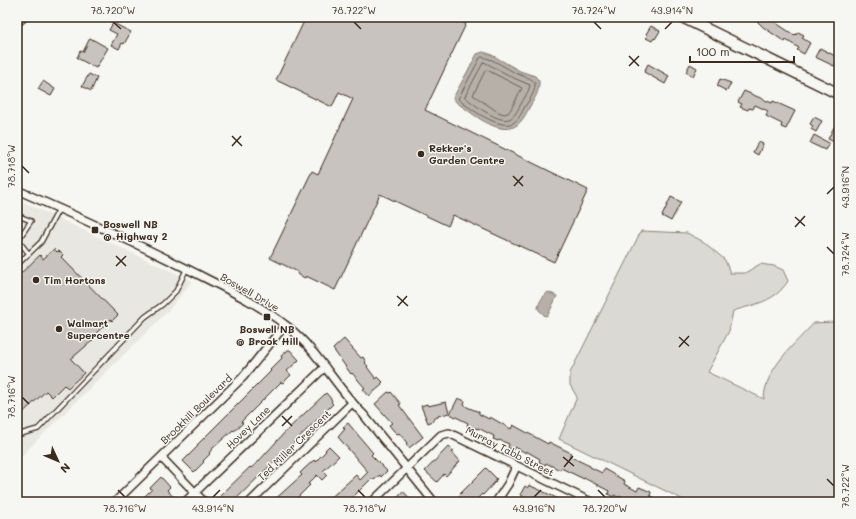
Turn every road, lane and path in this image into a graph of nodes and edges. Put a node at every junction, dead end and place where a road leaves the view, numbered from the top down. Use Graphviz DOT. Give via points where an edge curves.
graph roads {
  1 [pos="21,17"];
  2 [pos="682,17"];
  3 [pos="17,20"];
  4 [pos="839,94"];
  5 [pos="17,190"];
  6 [pos="59,208"];
  7 [pos="17,216"];
  8 [pos="29,254"];
  9 [pos="17,265"];
  10 [pos="187,268"];
  11 [pos="285,324"];
  12 [pos="325,367"];
  13 [pos="352,403"];
  14 [pos="17,435"];
  15 [pos="161,457"];
  16 [pos="516,466"];
  17 [pos="407,468"];
  18 [pos="195,493"];
  19 [pos="498,501"];
  20 [pos="115,502"];
  21 [pos="185,502"];
  22 [pos="204,502"];
  23 [pos="250,502"];
  24 [pos="372,502"];
  25 [pos="434,502"];
  26 [pos="591,502"];
  1 -- 3 [label="main road"];
  2 -- 4 [label="street"];
  5 -- 6 [label="street, Boswell Drive"];
  6 -- 8 [label="lane" via="41,242"];
  6 -- 10 [label="street, Boswell Drive"];
  7 -- 8 [label="lane" via="31,222 18,240"];
  8 -- 9 [label="lane"];
  10 -- 11 [label="street, Boswell Drive" via="253,303"];
  10 -- 14 [label="lane" via="176,291 145,317 38,429"];
  11 -- 12 [label="street, Boswell Drive" via="305,342"];
  11 -- 15 [label="street, Brookhill Boulevard" via="243,378"];
  12 -- 13 [label="street, Boswell Drive"];
  12 -- 18 [label="street, Hovey Lane"];
  13 -- 17 [label="street, Boswell Drive"];
  13 -- 23 [label="street, Ted Miller Crescent"];
  15 -- 18 [label="street"];
  15 -- 20 [label="street, Brookhill Boulevard"];
  16 -- 17 [label="street, Murray Tabb Street" via="449,433 442,435"];
  16 -- 19 [label="street"];
  16 -- 26 [label="street, Murray Tabb Street"];
  17 -- 24 [label="street"];
  17 -- 25 [label="street, Boswell Drive"];
  18 -- 21 [label="street, Hovey Lane"];
  18 -- 22 [label="street"];
}
